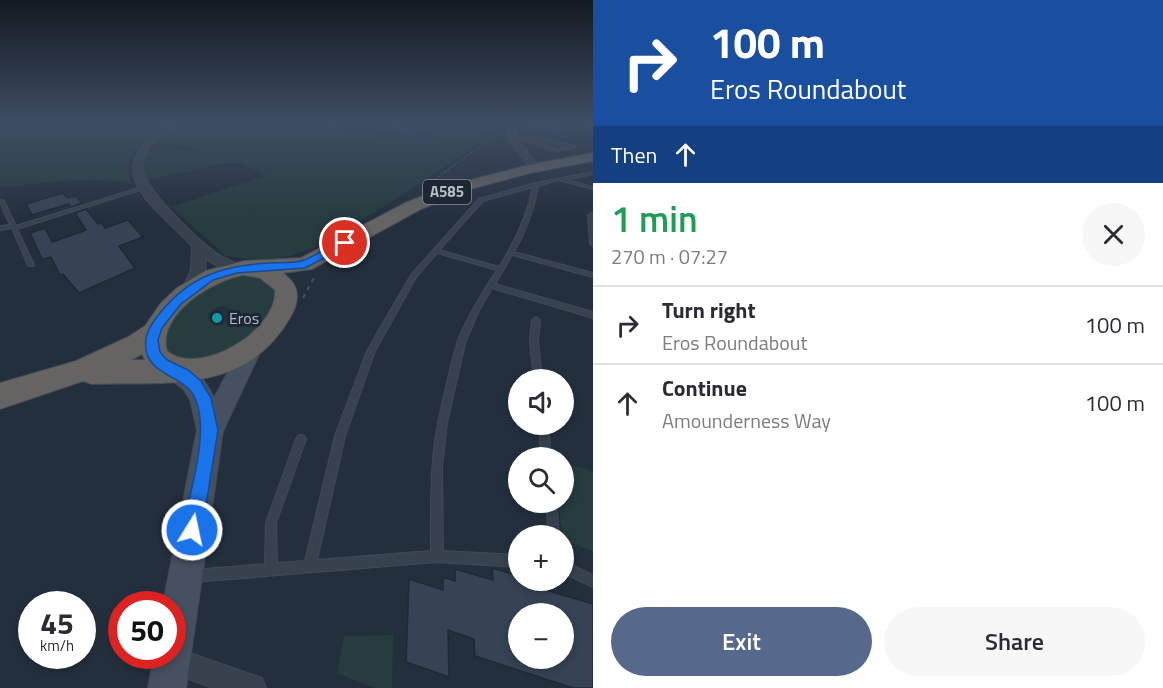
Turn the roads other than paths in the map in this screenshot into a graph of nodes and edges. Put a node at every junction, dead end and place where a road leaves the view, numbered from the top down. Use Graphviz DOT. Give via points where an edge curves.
graph roads {
  1 [pos="139,154"];
  2 [pos="526,154"];
  3 [pos="593,158"];
  4 [pos="593,173"];
  5 [pos="532,177"];
  6 [pos="558,179"];
  7 [pos="144,188"];
  8 [pos="593,188"];
  9 [pos="2,201"];
  10 [pos="593,214"];
  11 [pos="0,228"];
  12 [pos="15,228"];
  13 [pos="593,244"];
  14 [pos="198,248"];
  15 [pos="436,251"];
  16 [pos="512,253"];
  17 [pos="31,265"];
  18 [pos="311,268"];
  19 [pos="245,269"];
  20 [pos="499,269"];
  21 [pos="593,275"];
  22 [pos="491,285"];
  23 [pos="191,289"];
  24 [pos="294,295"];
  25 [pos="593,315"];
  26 [pos="536,320"];
  27 [pos="153,333"];
  28 [pos="251,348"];
  29 [pos="537,369"];
  30 [pos="174,370"];
  31 [pos="61,376"];
  32 [pos="0,396"];
  33 [pos="210,430"];
  34 [pos="301,439"];
  35 [pos="437,556"];
  36 [pos="508,560"];
  37 [pos="310,565"];
  38 [pos="271,569"];
  39 [pos="574,572"];
  40 [pos="183,576"];
  41 [pos="593,581"];
  42 [pos="181,591"];
  43 [pos="186,668"];
  44 [pos="252,688"];
  1 -- 7 [label="street" via="137,177"];
  2 -- 5 [label="street" via="532,164"];
  3 -- 5 [label="highway, A585"];
  4 -- 6 [label="lane"];
  5 -- 6 [label="lane"];
  5 -- 15 [label="lane" via="481,200"];
  5 -- 16 [label="lane" via="529,220"];
  5 -- 18 [label="highway, A585" via="477,182 428,199"];
  6 -- 8 [label="lane"];
  7 -- 12 [label="lane"];
  7 -- 14 [label="street"];
  9 -- 12 [label="lane"];
  10 -- 13 [label="lane"];
  11 -- 12 [label="lane"];
  12 -- 17 [label="lane"];
  14 -- 19 [label="street" via="211,258"];
  14 -- 23 [label="street" via="200,266"];
  15 -- 20 [label="lane"];
  15 -- 37 [label="lane" via="413,276 370,351 340,435"];
  16 -- 20 [label="lane"];
  16 -- 21 [label="lane"];
  18 -- 19 [label="highway, A585"];
  18 -- 24 [label="highway, A585"];
  19 -- 23 [label="highway, A585" via="209,277"];
  19 -- 24 [label="highway" via="272,275"];
  20 -- 22 [label="lane"];
  22 -- 25 [label="lane"];
  22 -- 35 [label="lane" via="464,334 446,405 437,475"];
  23 -- 27 [label="highway, A585" via="160,318"];
  24 -- 28 [label="highway, A585" via="268,332"];
  26 -- 29 [label="lane"];
  27 -- 30 [label="highway" via="152,348 157,360"];
  27 -- 31 [label="highway, A585" via="127,350"];
  28 -- 30 [label="highway, A585" via="212,368"];
  28 -- 33 [label="main road"];
  30 -- 31 [label="highway, A585"];
  30 -- 33 [label="main road" via="200,392"];
  31 -- 32 [label="highway, A585"];
  33 -- 40 [label="main road"];
  34 -- 38 [label="lane" via="271,523"];
  35 -- 36 [label="lane"];
  35 -- 37 [label="lane"];
  37 -- 38 [label="lane"];
  38 -- 40 [label="lane"];
  39 -- 41 [label="lane"];
  40 -- 42 [label="main road"];
  43 -- 44 [label="street"];
}
